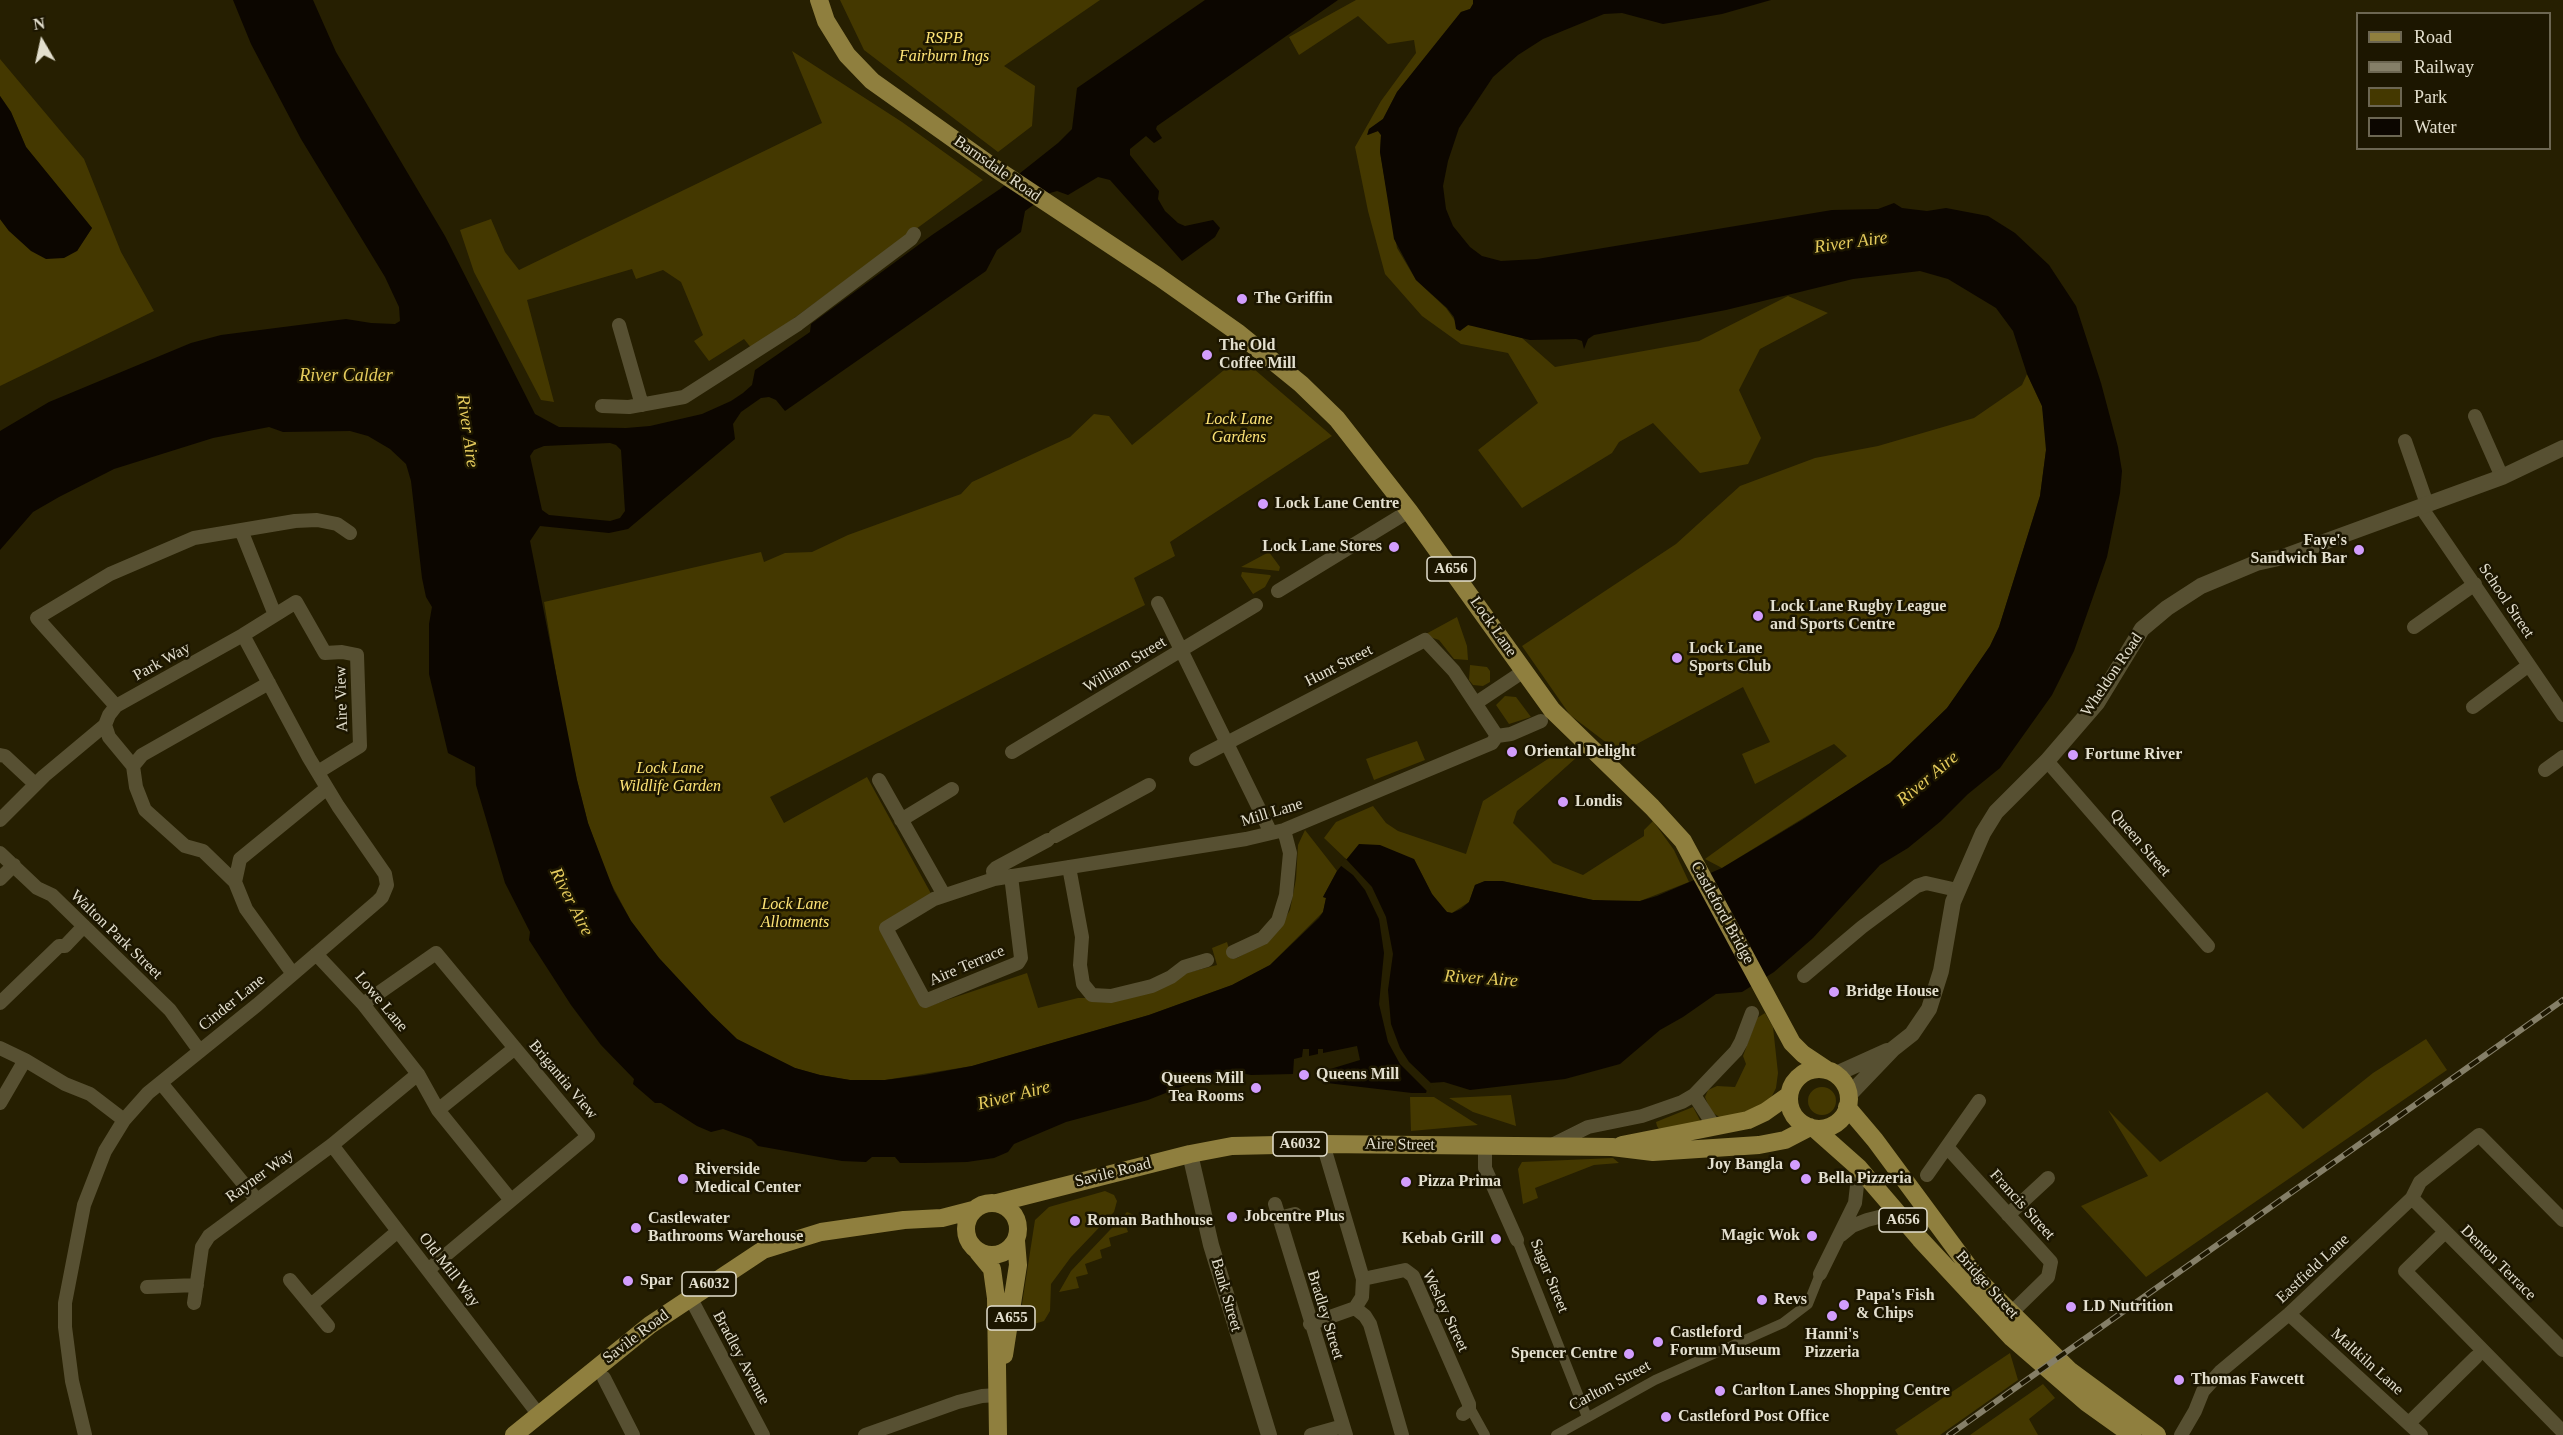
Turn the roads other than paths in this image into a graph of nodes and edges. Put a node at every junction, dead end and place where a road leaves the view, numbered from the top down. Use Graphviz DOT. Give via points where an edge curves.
graph roads {
  1 [pos="819,0"];
  2 [pos="914,234"];
  3 [pos="1206,310"];
  4 [pos="619,325"];
  5 [pos="642,405"];
  6 [pos="602,406"];
  7 [pos="2475,416"];
  8 [pos="2405,441"];
  9 [pos="2563,449"];
  10 [pos="2502,477"];
  11 [pos="2424,506"];
  12 [pos="1409,511"];
  13 [pos="241,530"];
  14 [pos="350,533"];
  15 [pos="2475,584"];
  16 [pos="1278,591"];
  17 [pos="296,602"];
  18 [pos="1158,603"];
  19 [pos="1256,605"];
  20 [pos="275,615"];
  21 [pos="2414,627"];
  22 [pos="243,635"];
  23 [pos="1181,650"];
  24 [pos="2529,665"];
  25 [pos="1524,671"];
  26 [pos="269,684"];
  27 [pos="1476,703"];
  28 [pos="116,706"];
  29 [pos="2473,707"];
  30 [pos="2563,715"];
  31 [pos="1541,721"];
  32 [pos="105,725"];
  33 [pos="1497,736"];
  34 [pos="1226,743"];
  35 [pos="1012,752"];
  36 [pos="0,754"];
  37 [pos="2563,758"];
  38 [pos="1196,759"];
  39 [pos="137,761"];
  40 [pos="2048,761"];
  41 [pos="2545,770"];
  42 [pos="318,772"];
  43 [pos="879,780"];
  44 [pos="35,784"];
  45 [pos="1149,785"];
  46 [pos="327,788"];
  47 [pos="952,789"];
  48 [pos="902,819"];
  49 [pos="0,820"];
  50 [pos="1277,832"];
  51 [pos="1683,842"];
  52 [pos="0,853"];
  53 [pos="14,866"];
  54 [pos="1068,867"];
  55 [pos="1011,876"];
  56 [pos="0,879"];
  57 [pos="994,879"];
  58 [pos="235,882"];
  59 [pos="1957,890"];
  60 [pos="944,895"];
  61 [pos="84,926"];
  62 [pos="2208,946"];
  63 [pos="1233,952"];
  64 [pos="316,954"];
  65 [pos="1207,960"];
  66 [pos="293,974"];
  67 [pos="1804,976"];
  68 [pos="0,1003"];
  69 [pos="363,1004"];
  70 [pos="1752,1013"];
  71 [pos="1792,1042"];
  72 [pos="0,1048"];
  73 [pos="515,1048"];
  74 [pos="1893,1048"];
  75 [pos="199,1050"];
  76 [pos="26,1060"];
  77 [pos="1831,1072"];
  78 [pos="418,1074"];
  79 [pos="161,1083"];
  80 [pos="1791,1090"];
  81 [pos="1694,1095"];
  82 [pos="1979,1101"];
  83 [pos="1848,1102"];
  84 [pos="0,1103"];
  85 [pos="438,1110"];
  86 [pos="1642,1116"];
  87 [pos="124,1120"];
  88 [pos="1714,1126"];
  89 [pos="1812,1128"];
  90 [pos="1323,1144"];
  91 [pos="332,1145"];
  92 [pos="1646,1145"];
  93 [pos="1485,1147"];
  94 [pos="1947,1147"];
  95 [pos="1546,1148"];
  96 [pos="1190,1154"];
  97 [pos="1859,1168"];
  98 [pos="1927,1175"];
  99 [pos="2048,1178"];
  100 [pos="1036,1192"];
  101 [pos="2412,1198"];
  102 [pos="256,1199"];
  103 [pos="510,1199"];
  104 [pos="997,1203"];
  105 [pos="1275,1204"];
  106 [pos="973,1210"];
  107 [pos="1295,1214"];
  108 [pos="2008,1215"];
  109 [pos="942,1218"];
  110 [pos="1279,1218"];
  111 [pos="1902,1218"];
  112 [pos="2563,1220"];
  113 [pos="398,1231"];
  114 [pos="1017,1232"];
  115 [pos="2444,1233"];
  116 [pos="1838,1238"];
  117 [pos="1517,1240"];
  118 [pos="973,1246"];
  119 [pos="428,1270"];
  120 [pos="1820,1274"];
  121 [pos="1363,1279"];
  122 [pos="290,1280"];
  123 [pos="197,1285"];
  124 [pos="147,1287"];
  125 [pos="690,1296"];
  126 [pos="194,1303"];
  127 [pos="311,1305"];
  128 [pos="1355,1308"];
  129 [pos="1989,1314"];
  130 [pos="2011,1314"];
  131 [pos="2289,1314"];
  132 [pos="1310,1324"];
  133 [pos="328,1326"];
  134 [pos="2012,1338"];
  135 [pos="2563,1350"];
  136 [pos="2476,1358"];
  137 [pos="604,1378"];
  138 [pos="997,1395"];
  139 [pos="1466,1411"];
  140 [pos="539,1415"];
  141 [pos="1587,1417"];
  142 [pos="2409,1423"];
  143 [pos="1344,1430"];
  144 [pos="2563,1432"];
  145 [pos="86,1435"];
  146 [pos="514,1435"];
  147 [pos="633,1435"];
  148 [pos="763,1435"];
  149 [pos="865,1435"];
  150 [pos="998,1435"];
  151 [pos="1269,1435"];
  152 [pos="1311,1435"];
  153 [pos="1402,1435"];
  154 [pos="1485,1435"];
  155 [pos="1556,1435"];
  156 [pos="2132,1435"];
  157 [pos="2157,1435"];
  158 [pos="2181,1435"];
  159 [pos="2421,1435"];
  1 -- 3 [label="main road, Barnsdale Road / A656" via="834,36 856,67 872,81"];
  2 -- 5 [label="street" via="798,324 684,397"];
  3 -- 12 [label="main road, Lock Lane / A656" via="1337,419"];
  4 -- 5 [label="street"];
  5 -- 6 [label="street"];
  7 -- 10 [label="street"];
  8 -- 11 [label="street, School Street"];
  9 -- 10 [label="street, Wheldon Road"];
  10 -- 11 [label="street, Wheldon Road"];
  11 -- 15 [label="street, School Street"];
  11 -- 40 [label="street, Wheldon Road" via="2256,563 2201,586 2167,608 2142,629 2097,703"];
  12 -- 16 [label="street"];
  12 -- 25 [label="main road, Lock Lane / A656"];
  13 -- 14 [label="street" via="317,520 337,524"];
  13 -- 20 [label="street"];
  13 -- 28 [label="street" via="194,538 110,574 37,618"];
  15 -- 21 [label="street"];
  15 -- 24 [label="street, School Street"];
  17 -- 20 [label="street, Park Way"];
  17 -- 42 [label="street, Aire View" via="325,653 357,655 360,746"];
  18 -- 23 [label="street"];
  19 -- 23 [label="street, William Street"];
  20 -- 22 [label="street, Park Way"];
  22 -- 26 [label="street, Cinder Lane"];
  22 -- 28 [label="street, Park Way"];
  23 -- 34 [label="street"];
  23 -- 35 [label="street, William Street"];
  24 -- 29 [label="street"];
  24 -- 30 [label="street, School Street"];
  25 -- 27 [label="street"];
  25 -- 51 [label="main road, Lock Lane / A656" via="1552,710"];
  26 -- 39 [label="street"];
  26 -- 42 [label="street, Cinder Lane"];
  27 -- 33 [label="street, Hunt Street"];
  27 -- 34 [label="street, Hunt Street" via="1454,671 1425,640"];
  28 -- 32 [label="street"];
  31 -- 33 [label="street, Mill Lane"];
  32 -- 39 [label="street" via="109,737"];
  32 -- 44 [label="street"];
  33 -- 50 [label="street, Mill Lane" via="1492,743"];
  34 -- 38 [label="street, Hunt Street"];
  34 -- 50 [label="street"];
  36 -- 44 [label="street"];
  37 -- 41 [label="street"];
  39 -- 58 [label="street" via="136,787 145,810 185,846 203,851"];
  40 -- 59 [label="street, Wheldon Road" via="1996,812"];
  40 -- 62 [label="street, Queen Street"];
  42 -- 46 [label="street, Cinder Lane"];
  43 -- 48 [label="street"];
  44 -- 49 [label="street"];
  45 -- 57 [label="street" via="996,868"];
  46 -- 58 [label="street" via="240,859"];
  46 -- 64 [label="street, Cinder Lane" via="385,874 387,885 382,897"];
  47 -- 48 [label="street"];
  48 -- 60 [label="street"];
  50 -- 54 [label="street, Mill Lane"];
  50 -- 63 [label="street" via="1290,853 1286,895 1278,921 1263,938"];
  51 -- 71 [label="main road, Castleford Bridge / A656"];
  52 -- 53 [label="street, Walton Park Street"];
  53 -- 56 [label="street"];
  53 -- 61 [label="street, Walton Park Street"];
  54 -- 55 [label="street, Mill Lane"];
  54 -- 65 [label="street" via="1082,937 1083,984 1092,995 1111,996 1152,986 1184,967"];
  55 -- 57 [label="street, Mill Lane"];
  55 -- 60 [label="street, Aire Terrace" via="1021,958 1018,963 925,1002 886,928"];
  57 -- 60 [label="street"];
  58 -- 66 [label="street" via="246,909"];
  59 -- 67 [label="street" via="1926,883 1917,886"];
  59 -- 74 [label="street, Wheldon Road" via="1929,1009 1912,1034"];
  61 -- 68 [label="street"];
  61 -- 75 [label="street, Walton Park Street" via="170,1010"];
  64 -- 66 [label="street, Cinder Lane"];
  64 -- 69 [label="street, Lowe Lane"];
  66 -- 75 [label="street, Cinder Lane"];
  69 -- 73 [label="street, Brigantia View" via="436,953"];
  69 -- 78 [label="street, Lowe Lane"];
  70 -- 81 [label="street" via="1736,1051"];
  71 -- 77 [label="main road, A656"];
  71 -- 80 [label="main road, A656"];
  72 -- 76 [label="street"];
  73 -- 85 [label="street"];
  73 -- 103 [label="street, Brigantia View" via="588,1136"];
  74 -- 77 [label="street, Wheldon Road"];
  74 -- 83 [label="street, Wheldon Road"];
  75 -- 79 [label="street, Cinder Lane"];
  76 -- 84 [label="street"];
  76 -- 87 [label="street" via="90,1094"];
  77 -- 80 [label="main road" via="1807,1072"];
  77 -- 83 [label="main road, A656" via="1843,1081"];
  78 -- 85 [label="street, Lowe Lane"];
  78 -- 91 [label="street"];
  79 -- 87 [label="street, Cinder Lane"];
  79 -- 102 [label="street"];
  80 -- 88 [label="main road, Aire Street / A6032" via="1756,1117"];
  80 -- 89 [label="main road, A656" via="1793,1113"];
  81 -- 86 [label="street"];
  81 -- 88 [label="street"];
  82 -- 94 [label="street"];
  83 -- 89 [label="main road" via="1841,1119 1833,1125"];
  83 -- 130 [label="main road, Bridge Street / A656" via="1980,1282"];
  85 -- 103 [label="street, Lowe Lane"];
  86 -- 92 [label="street"];
  86 -- 95 [label="street" via="1588,1127"];
  87 -- 145 [label="street, Cinder Lane" via="105,1151 87,1195 65,1303 71,1371"];
  88 -- 92 [label="main road, Aire Street / A6032"];
  89 -- 92 [label="main road, Aire Street / A6032" via="1785,1140 1759,1145 1691,1150"];
  89 -- 97 [label="main road, Bridge Street / A656"];
  90 -- 93 [label="main road, Aire Street / A6032"];
  90 -- 96 [label="main road, Aire Street / A6032" via="1232,1146"];
  90 -- 121 [label="street"];
  91 -- 102 [label="street, Rayner Way"];
  91 -- 113 [label="street, Old Mill Way"];
  92 -- 95 [label="main road, Aire Street / A6032"];
  93 -- 95 [label="main road, Aire Street / A6032"];
  93 -- 117 [label="street, Sagar Street" via="1485,1168"];
  94 -- 98 [label="street"];
  94 -- 108 [label="street, Francis Street"];
  96 -- 100 [label="main road, Savile Road / A6032"];
  96 -- 151 [label="street, Bank Street" via="1211,1245"];
  97 -- 111 [label="main road, Bridge Street / A656"];
  97 -- 116 [label="street, Carlton Street" via="1855,1203"];
  99 -- 108 [label="street"];
  100 -- 104 [label="main road, Savile Road / A6032"];
  100 -- 114 [label="main road"];
  101 -- 112 [label="street, Eastfield Lane" via="2420,1182 2479,1135"];
  101 -- 115 [label="street, Denton Terrace"];
  101 -- 131 [label="street, Eastfield Lane"];
  102 -- 123 [label="street, Rayner Way" via="209,1236 202,1247"];
  103 -- 119 [label="street, Brigantia View"];
  104 -- 106 [label="main road, A6032"];
  104 -- 114 [label="main road" via="1011,1210"];
  105 -- 110 [label="street, Bradley Street"];
  106 -- 109 [label="main road, Savile Road / A6032"];
  106 -- 118 [label="main road" via="966,1225"];
  107 -- 110 [label="street"];
  108 -- 130 [label="street, Francis Street" via="2051,1262 2048,1277"];
  109 -- 118 [label="main road"];
  109 -- 125 [label="main road, Savile Road / A6032" via="857,1226 790,1240 763,1250"];
  110 -- 132 [label="street, Bradley Street"];
  111 -- 116 [label="street" via="1883,1216 1867,1220"];
  111 -- 129 [label="main road, Bridge Street / A656"];
  113 -- 119 [label="street, Old Mill Way"];
  113 -- 127 [label="street"];
  114 -- 118 [label="main road" via="1004,1253 986,1255"];
  114 -- 138 [label="main road, A655" via="1018,1265"];
  115 -- 135 [label="street, Denton Terrace"];
  115 -- 144 [label="street" via="2405,1271"];
  116 -- 120 [label="street, Carlton Street"];
  117 -- 141 [label="street, Sagar Street"];
  118 -- 138 [label="main road, A655" via="992,1269"];
  119 -- 140 [label="street, Old Mill Way"];
  120 -- 141 [label="street, Carlton Street" via="1808,1304 1783,1323 1655,1380"];
  121 -- 128 [label="street" via="1362,1297"];
  121 -- 139 [label="street, Wesley Street" via="1410,1272"];
  122 -- 127 [label="street"];
  123 -- 124 [label="street"];
  123 -- 126 [label="street"];
  125 -- 140 [label="main road, Savile Road / A6032"];
  125 -- 148 [label="street, Bradley Avenue"];
  127 -- 133 [label="street"];
  128 -- 132 [label="street"];
  128 -- 153 [label="street" via="1370,1324"];
  129 -- 130 [label="street" via="2002,1320"];
  129 -- 134 [label="main road, Bridge Street / A656"];
  130 -- 134 [label="street" via="2006,1325"];
  130 -- 157 [label="main road, Bridge Street / A656" via="2069,1370"];
  131 -- 142 [label="street, Maltkiln Lane"];
  131 -- 158 [label="street, Eastfield Lane" via="2203,1391"];
  132 -- 143 [label="street, Bradley Street"];
  134 -- 156 [label="main road, Bridge Street / A656" via="2087,1403"];
  136 -- 142 [label="street"];
  137 -- 147 [label="street"];
  138 -- 149 [label="street" via="958,1402"];
  138 -- 150 [label="main road, A655"];
  139 -- 154 [label="street, Wesley Street"];
  140 -- 146 [label="main road, Savile Road / A6032"];
  141 -- 155 [label="street, Carlton Street"];
  142 -- 159 [label="street, Maltkiln Lane"];
  143 -- 152 [label="street"];
}
